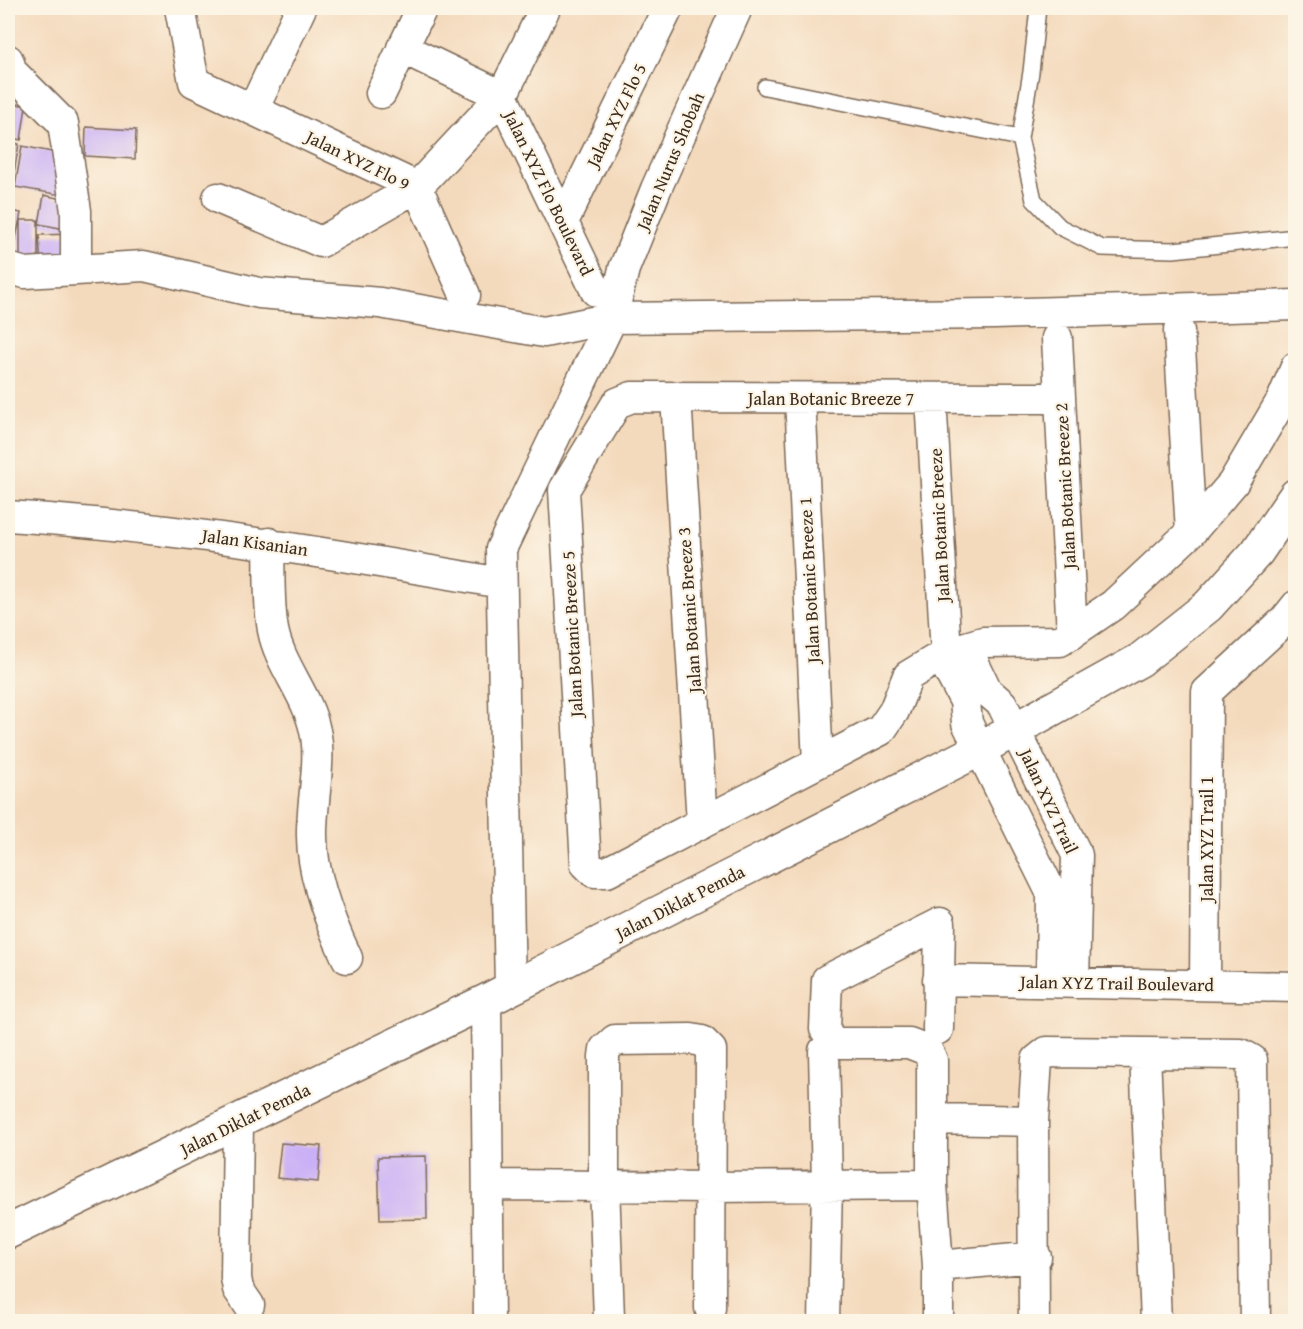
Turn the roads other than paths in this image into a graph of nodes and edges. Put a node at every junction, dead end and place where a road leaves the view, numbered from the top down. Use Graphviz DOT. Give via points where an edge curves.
graph roads {
  1 [pos="180,8"];
  2 [pos="301,8"];
  3 [pos="422,8"];
  4 [pos="545,8"];
  5 [pos="668,8"];
  6 [pos="737,8"];
  7 [pos="1038,8"];
  8 [pos="402,48"];
  9 [pos="8,60"];
  10 [pos="765,87"];
  11 [pos="381,93"];
  12 [pos="502,96"];
  13 [pos="253,110"];
  14 [pos="1020,138"];
  15 [pos="417,187"];
  16 [pos="218,198"];
  17 [pos="563,222"];
  18 [pos="1296,237"];
  19 [pos="8,268"];
  20 [pos="76,270"];
  21 [pos="596,291"];
  22 [pos="465,295"];
  23 [pos="1296,305"];
  24 [pos="612,318"];
  25 [pos="1179,331"];
  26 [pos="1057,338"];
  27 [pos="1296,367"];
  28 [pos="676,397"];
  29 [pos="800,398"];
  30 [pos="931,398"];
  31 [pos="1060,398"];
  32 [pos="608,415"];
  33 [pos="1296,495"];
  34 [pos="8,516"];
  35 [pos="1191,532"];
  36 [pos="269,543"];
  37 [pos="501,583"];
  38 [pos="1296,606"];
  39 [pos="1071,634"];
  40 [pos="951,652"];
  41 [pos="1014,729"];
  42 [pos="980,749"];
  43 [pos="818,762"];
  44 [pos="702,823"];
  45 [pos="347,958"];
  46 [pos="939,980"];
  47 [pos="1063,982"];
  48 [pos="1205,985"];
  49 [pos="1296,987"];
  50 [pos="498,994"];
  51 [pos="825,1029"];
  52 [pos="938,1029"];
  53 [pos="1145,1053"];
  54 [pos="933,1119"];
  55 [pos="1033,1121"];
  56 [pos="238,1122"];
  57 [pos="495,1184"];
  58 [pos="604,1185"];
  59 [pos="827,1185"];
  60 [pos="932,1185"];
  61 [pos="710,1187"];
  62 [pos="8,1232"];
  63 [pos="1036,1257"];
  64 [pos="938,1266"];
  65 [pos="249,1305"];
  66 [pos="710,1308"];
  67 [pos="609,1318"];
  68 [pos="489,1322"];
  69 [pos="824,1322"];
  70 [pos="938,1322"];
  71 [pos="1034,1322"];
  72 [pos="1156,1322"];
  73 [pos="1255,1322"];
  1 -- 13 [label="street, Jalan XYZ Flo 9" via="194,82"];
  2 -- 13 [label="street"];
  3 -- 8 [label="street"];
  4 -- 12 [label="street, Jalan XYZ Flo Boulevard"];
  5 -- 17 [label="street, Jalan XYZ Flo 5"];
  6 -- 24 [label="street, Jalan Nurus Shobah" via="656,189 624,269"];
  7 -- 14 [label="lane"];
  8 -- 11 [label="street"];
  8 -- 12 [label="street"];
  9 -- 20 [label="street" via="12,72 63,123 76,211"];
  10 -- 14 [label="lane"];
  12 -- 15 [label="street, Jalan XYZ Flo Boulevard"];
  12 -- 17 [label="street, Jalan XYZ Flo Boulevard"];
  13 -- 15 [label="street, Jalan XYZ Flo 9"];
  14 -- 18 [label="lane" via="1034,200 1060,227 1102,248 1173,250"];
  15 -- 16 [label="street, Jalan XYZ Flo Boulevard" via="321,242"];
  15 -- 22 [label="street, Jalan XYZ Flo 9"];
  17 -- 21 [label="street, Jalan XYZ Flo Boulevard"];
  19 -- 20 [label="street" via="25,273"];
  20 -- 24 [label="street" via="144,266 260,293 380,303 544,332"];
  23 -- 24 [label="street" via="995,314"];
  24 -- 37 [label="street, Jalan Nurus Shobah" via="501,549"];
  25 -- 35 [label="street"];
  26 -- 31 [label="street, Jalan Botanic Breeze 2"];
  27 -- 35 [label="street" via="1282,400 1233,483"];
  28 -- 29 [label="street, Jalan Botanic Breeze 7"];
  28 -- 32 [label="street, Jalan Botanic Breeze 7" via="632,397 617,403"];
  28 -- 44 [label="street, Jalan Botanic Breeze 3"];
  29 -- 30 [label="street, Jalan Botanic Breeze 7"];
  29 -- 43 [label="street, Jalan Botanic Breeze 1"];
  30 -- 31 [label="street, Jalan Botanic Breeze 7"];
  30 -- 40 [label="street, Jalan Botanic Breeze"];
  31 -- 39 [label="street, Jalan Botanic Breeze 2"];
  32 -- 44 [label="street, Jalan Botanic Breeze 5" via="564,490 586,864 594,872 607,872"];
  33 -- 41 [label="street, Jalan Diklat Pemda" via="1257,552 1209,606 1140,660"];
  34 -- 36 [label="street, Jalan Kisanian" via="96,522"];
  35 -- 39 [label="street" via="1113,605"];
  36 -- 37 [label="street, Jalan Kisanian"];
  36 -- 45 [label="street" via="273,630 309,708 316,733 311,838 317,872"];
  37 -- 50 [label="street, Jalan Nurus Shobah"];
  38 -- 48 [label="street, Jalan XYZ Trail 1" via="1207,692"];
  39 -- 40 [label="street" via="1060,641 983,642"];
  40 -- 41 [label="street, Jalan Botanic Breeze" via="1002,704"];
  40 -- 42 [label="street, Jalan Botanic Breeze" via="967,723"];
  40 -- 43 [label="street" via="909,676 881,730"];
  41 -- 42 [label="street, Jalan Diklat Pemda"];
  41 -- 47 [label="street, Jalan XYZ Trail" via="1077,855"];
  42 -- 47 [label="street, Jalan XYZ Trail" via="1052,894"];
  42 -- 50 [label="street, Jalan Diklat Pemda"];
  43 -- 44 [label="street"];
  46 -- 47 [label="street, Jalan XYZ Trail Boulevard"];
  46 -- 51 [label="street" via="940,923 827,980"];
  46 -- 52 [label="street"];
  47 -- 48 [label="street, Jalan XYZ Trail Boulevard"];
  48 -- 49 [label="street, Jalan XYZ Trail Boulevard"];
  50 -- 56 [label="street, Jalan Diklat Pemda"];
  50 -- 57 [label="street, Jalan Nurus Shobah"];
  53 -- 55 [label="street" via="1041,1055 1036,1068"];
  53 -- 72 [label="street"];
  53 -- 73 [label="street" via="1241,1054 1252,1060"];
  54 -- 55 [label="street"];
  54 -- 59 [label="street" via="932,1060 927,1050 919,1045 828,1046 823,1057"];
  54 -- 60 [label="street"];
  55 -- 63 [label="street"];
  56 -- 62 [label="street, Jalan Diklat Pemda"];
  56 -- 65 [label="street" via="236,1278"];
  57 -- 58 [label="street"];
  57 -- 68 [label="street, Jalan Nurus Shobah"];
  58 -- 61 [label="street"];
  58 -- 61 [label="street" via="605,1049 615,1040 691,1039 702,1041 711,1050"];
  58 -- 67 [label="street"];
  59 -- 60 [label="street"];
  59 -- 61 [label="street"];
  59 -- 69 [label="street"];
  60 -- 64 [label="street"];
  61 -- 66 [label="street"];
  63 -- 64 [label="street"];
  63 -- 71 [label="street"];
  64 -- 70 [label="street"];
}
